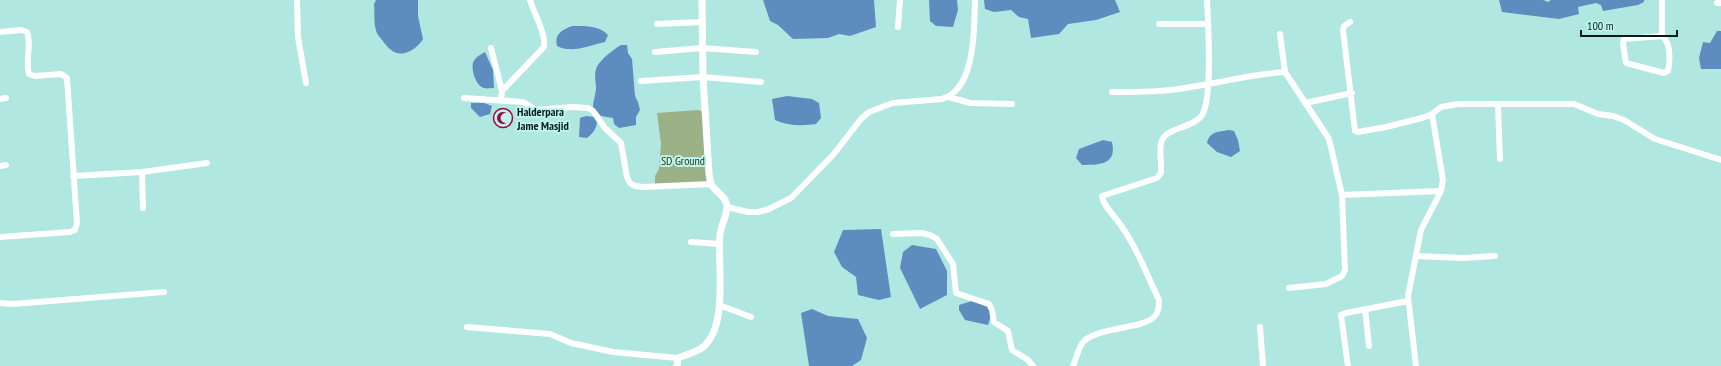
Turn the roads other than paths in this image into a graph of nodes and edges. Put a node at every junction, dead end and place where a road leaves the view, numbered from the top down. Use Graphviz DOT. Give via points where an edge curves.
graph roads {
  1 [pos="297,0"];
  2 [pos="530,0"];
  3 [pos="702,0"];
  4 [pos="900,0"];
  5 [pos="975,0"];
  6 [pos="1207,0"];
  7 [pos="1662,0"];
  8 [pos="702,22"];
  9 [pos="1350,22"];
  10 [pos="657,24"];
  11 [pos="1159,24"];
  12 [pos="1208,24"];
  13 [pos="898,27"];
  14 [pos="0,32"];
  15 [pos="1280,34"];
  16 [pos="1662,36"];
  17 [pos="491,48"];
  18 [pos="702,48"];
  19 [pos="655,52"];
  20 [pos="756,52"];
  21 [pos="1285,72"];
  22 [pos="703,77"];
  23 [pos="641,81"];
  24 [pos="761,82"];
  25 [pos="306,83"];
  26 [pos="1209,83"];
  27 [pos="502,91"];
  28 [pos="1112,92"];
  29 [pos="1352,94"];
  30 [pos="949,97"];
  31 [pos="464,98"];
  32 [pos="501,100"];
  33 [pos="1305,103"];
  34 [pos="1012,104"];
  35 [pos="1498,105"];
  36 [pos="1432,114"];
  37 [pos="1500,159"];
  38 [pos="1721,160"];
  39 [pos="208,163"];
  40 [pos="142,172"];
  41 [pos="73,176"];
  42 [pos="711,184"];
  43 [pos="1441,191"];
  44 [pos="1342,195"];
  45 [pos="143,208"];
  46 [pos="727,208"];
  47 [pos="893,234"];
  48 [pos="0,237"];
  49 [pos="692,242"];
  50 [pos="720,244"];
  51 [pos="1416,256"];
  52 [pos="1495,256"];
  53 [pos="1290,288"];
  54 [pos="164,292"];
  55 [pos="1408,301"];
  56 [pos="0,303"];
  57 [pos="719,305"];
  58 [pos="1364,309"];
  59 [pos="751,318"];
  60 [pos="467,327"];
  61 [pos="1260,327"];
  62 [pos="1369,346"];
  63 [pos="678,358"];
  64 [pos="677,366"];
  65 [pos="1034,366"];
  66 [pos="1073,366"];
  67 [pos="1263,366"];
  68 [pos="1348,366"];
  69 [pos="1416,366"];
  1 -- 25 [label="street" via="298,37"];
  2 -- 27 [label="street" via="543,33 544,46"];
  3 -- 8 [label="street"];
  4 -- 13 [label="street"];
  5 -- 30 [label="street" via="975,33 970,59 964,81"];
  6 -- 12 [label="street"];
  7 -- 16 [label="street"];
  8 -- 10 [label="street"];
  8 -- 18 [label="street"];
  9 -- 29 [label="street" via="1343,30"];
  11 -- 12 [label="street"];
  12 -- 26 [label="street"];
  14 -- 41 [label="street" via="26,32 29,74 61,74 67,78"];
  15 -- 21 [label="street"];
  16 -- 16 [label="street" via="1668,45 1668,71 1664,73 1626,63 1624,39"];
  17 -- 27 [label="street"];
  18 -- 19 [label="street"];
  18 -- 20 [label="street"];
  18 -- 22 [label="street"];
  21 -- 26 [label="street"];
  21 -- 33 [label="street"];
  22 -- 23 [label="street"];
  22 -- 24 [label="street"];
  22 -- 42 [label="street"];
  26 -- 28 [label="street" via="1168,90"];
  26 -- 66 [label="street" via="1208,100 1203,114 1190,125 1163,137 1161,173 1157,178 1102,196 1104,203 1133,245 1159,300 1159,309 1154,318 1095,335 1084,341"];
  27 -- 32 [label="street"];
  29 -- 33 [label="street"];
  29 -- 36 [label="street" via="1358,132"];
  30 -- 34 [label="street" via="970,103"];
  30 -- 46 [label="street" via="893,103 869,112 791,198 758,212"];
  31 -- 32 [label="street"];
  32 -- 42 [label="street" via="523,102 537,110 572,107 588,108 593,111 605,128 621,143 627,177 635,186"];
  33 -- 44 [label="street" via="1329,139"];
  35 -- 36 [label="street" via="1458,104 1441,107"];
  35 -- 37 [label="street"];
  35 -- 38 [label="street" via="1574,104 1598,114 1624,120 1655,139"];
  36 -- 43 [label="street" via="1442,171"];
  39 -- 40 [label="street"];
  40 -- 41 [label="street"];
  40 -- 45 [label="street"];
  41 -- 48 [label="street" via="77,223 74,230"];
  42 -- 46 [label="street" via="725,199"];
  43 -- 44 [label="street"];
  43 -- 51 [label="street" via="1421,230"];
  44 -- 53 [label="street" via="1344,273 1326,284"];
  46 -- 50 [label="street"];
  47 -- 65 [label="street" via="921,233 936,239 953,264 956,294 989,304 994,322 1008,331 1012,350"];
  49 -- 50 [label="street"];
  50 -- 57 [label="street"];
  51 -- 52 [label="street"];
  51 -- 55 [label="street"];
  54 -- 56 [label="street"];
  55 -- 58 [label="street"];
  55 -- 69 [label="street"];
  57 -- 59 [label="street"];
  57 -- 63 [label="street" via="714,329 702,348"];
  58 -- 62 [label="street"];
  58 -- 68 [label="street" via="1341,315"];
  60 -- 63 [label="street" via="550,334 571,343 613,352"];
  61 -- 67 [label="street"];
  63 -- 64 [label="street"];
}
